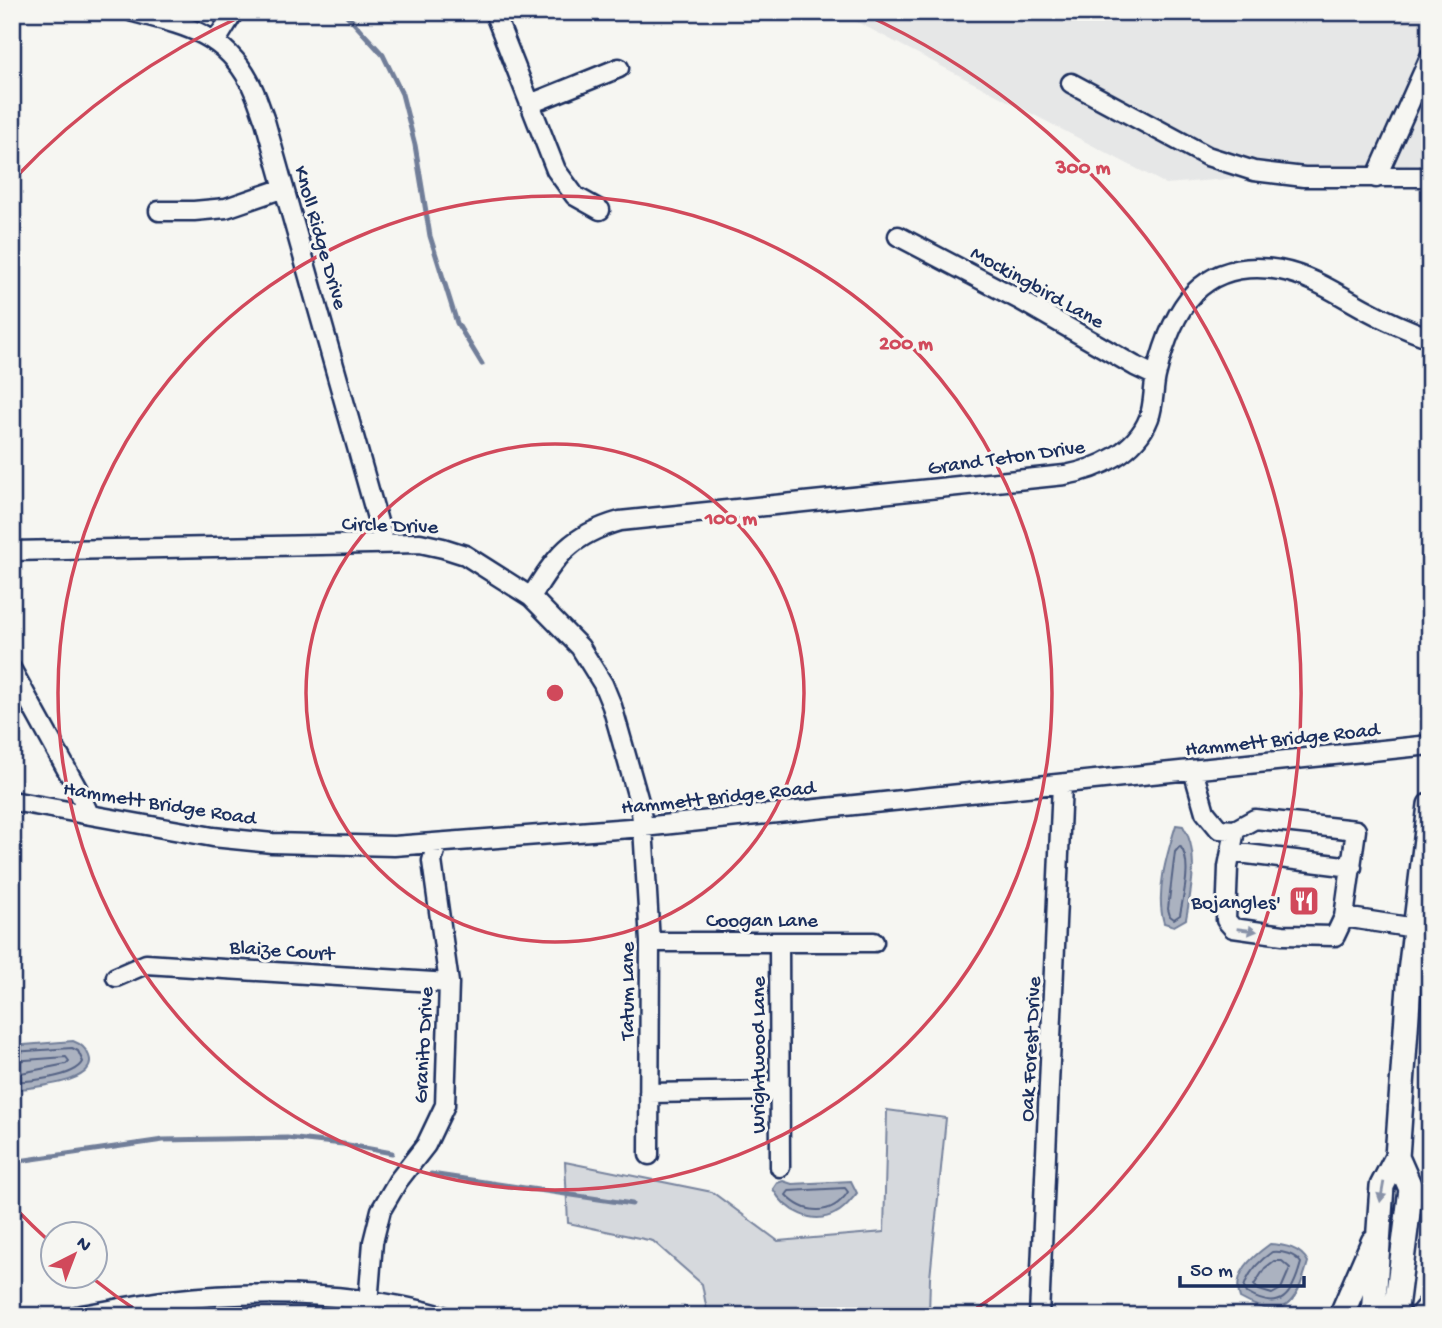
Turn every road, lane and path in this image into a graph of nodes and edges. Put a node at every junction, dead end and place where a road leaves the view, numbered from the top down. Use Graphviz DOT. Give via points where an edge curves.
graph roads {
  1 [pos="133,12"];
  2 [pos="234,12"];
  3 [pos="494,12"];
  4 [pos="216,41"];
  5 [pos="1430,57"];
  6 [pos="619,68"];
  7 [pos="1071,83"];
  8 [pos="530,104"];
  9 [pos="1430,177"];
  10 [pos="1376,178"];
  11 [pos="284,188"];
  12 [pos="600,210"];
  13 [pos="159,211"];
  14 [pos="898,236"];
  15 [pos="1430,338"];
  16 [pos="1156,376"];
  17 [pos="384,543"];
  18 [pos="12,551"];
  19 [pos="531,597"];
  20 [pos="12,670"];
  21 [pos="1430,746"];
  22 [pos="1193,770"];
  23 [pos="1062,784"];
  24 [pos="12,801"];
  25 [pos="1430,805"];
  26 [pos="89,814"];
  27 [pos="643,827"];
  28 [pos="1235,830"];
  29 [pos="437,844"];
  30 [pos="1427,848"];
  31 [pos="1231,852"];
  32 [pos="1352,867"];
  33 [pos="1344,917"];
  34 [pos="1415,929"];
  35 [pos="779,942"];
  36 [pos="874,942"];
  37 [pos="650,943"];
  38 [pos="116,978"];
  39 [pos="449,983"];
  40 [pos="779,1091"];
  41 [pos="649,1093"];
  42 [pos="649,1155"];
  43 [pos="1397,1157"];
  44 [pos="780,1167"];
  45 [pos="1411,1189"];
  46 [pos="1430,1210"];
  47 [pos="1379,1230"];
  48 [pos="1430,1305"];
  49 [pos="367,1308"];
  50 [pos="76,1316"];
  51 [pos="443,1316"];
  52 [pos="1039,1316"];
  53 [pos="1341,1316"];
  54 [pos="1373,1316"];
  55 [pos="1395,1316"];
  56 [pos="1421,1316"];
  1 -- 4 [label="street, Knoll Ridge Drive" via="191,27"];
  2 -- 4 [label="street"];
  3 -- 8 [label="street"];
  4 -- 11 [label="street, Knoll Ridge Drive" via="250,81"];
  5 -- 10 [label="street"];
  6 -- 8 [label="street"];
  7 -- 10 [label="street" via="1207,156 1254,171"];
  8 -- 12 [label="street" via="556,170 575,196"];
  9 -- 10 [label="street"];
  11 -- 13 [label="street" via="226,208"];
  11 -- 17 [label="street, Knoll Ridge Drive"];
  14 -- 16 [label="street, Mockingbird Lane"];
  15 -- 16 [label="street, Grand Teton Drive" via="1305,277 1253,268 1215,276 1188,297 1172,323"];
  16 -- 19 [label="street, Grand Teton Drive" via="1149,417 1139,435 1125,450 1090,469 896,494 620,521 587,533 562,551"];
  17 -- 18 [label="street, Circle Drive"];
  17 -- 19 [label="street, Circle Drive" via="421,543 454,551"];
  19 -- 27 [label="street, Circle Drive" via="580,646 603,684"];
  20 -- 26 [label="street"];
  21 -- 22 [label="street, Hammett Bridge Road"];
  22 -- 23 [label="street, Hammett Bridge Road"];
  22 -- 28 [label="street" via="1205,812 1219,829"];
  23 -- 27 [label="street, Hammett Bridge Road"];
  23 -- 52 [label="street, Oak Forest Drive"];
  24 -- 26 [label="street, Hammett Bridge Road"];
  25 -- 30 [label="main road"];
  26 -- 29 [label="street, Hammett Bridge Road" via="272,843"];
  27 -- 29 [label="street, Hammett Bridge Road"];
  27 -- 37 [label="street, Tatum Lane"];
  28 -- 31 [label="street"];
  28 -- 32 [label="street" via="1255,819 1356,830"];
  29 -- 39 [label="street, Granito Drive" via="432,861"];
  30 -- 34 [label="main road"];
  31 -- 32 [label="street"];
  31 -- 33 [label="street, one-way" via="1226,919 1233,928 1335,936"];
  32 -- 33 [label="street"];
  33 -- 34 [label="street"];
  34 -- 43 [label="main road"];
  35 -- 36 [label="street, Coogan Lane"];
  35 -- 37 [label="street, Coogan Lane"];
  35 -- 40 [label="street, Wrightwood Lane"];
  37 -- 41 [label="street, Tatum Lane"];
  38 -- 39 [label="street, Blaize Court" via="146,964"];
  39 -- 49 [label="street, Granito Drive" via="445,1105 426,1145 381,1210"];
  40 -- 41 [label="street"];
  40 -- 44 [label="street, Wrightwood Lane"];
  41 -- 42 [label="street, Tatum Lane"];
  43 -- 45 [label="main road"];
  43 -- 47 [label="main road, one-way" via="1382,1186"];
  45 -- 46 [label="main road"];
  45 -- 55 [label="main road"];
  47 -- 53 [label="main road"];
  47 -- 54 [label="main road"];
  48 -- 56 [label="main road"];
  49 -- 50 [label="street" via="257,1294 170,1300"];
  49 -- 51 [label="street"];
}
